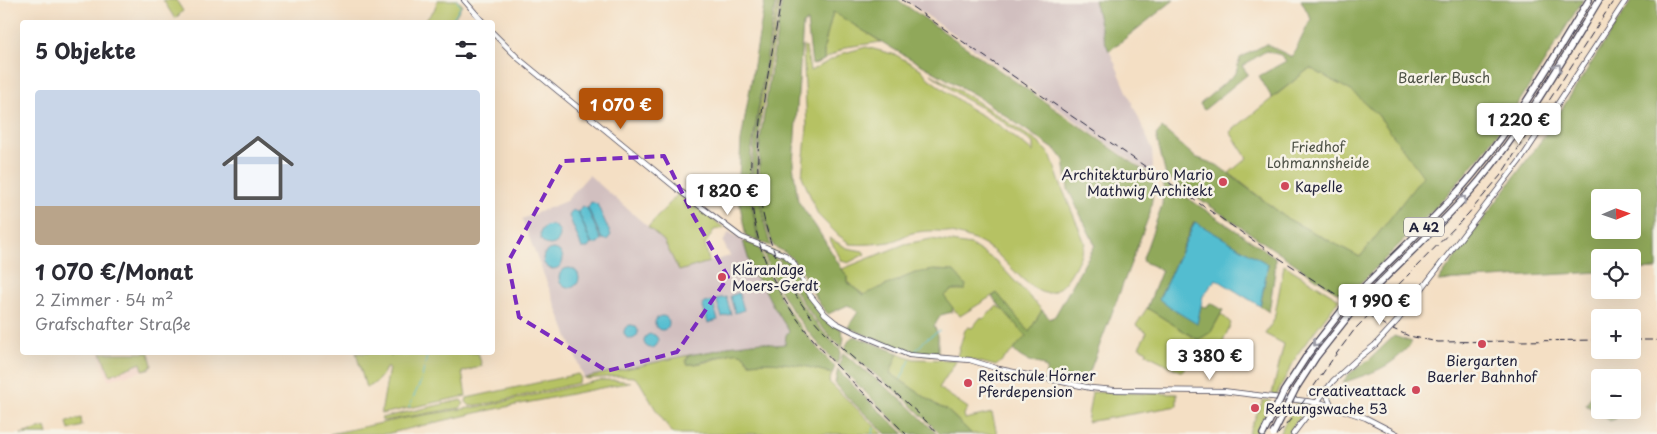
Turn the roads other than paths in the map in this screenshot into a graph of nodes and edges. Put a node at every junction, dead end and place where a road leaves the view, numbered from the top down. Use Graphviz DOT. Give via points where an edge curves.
graph roads {
  1 [pos="1590,0"];
  2 [pos="1600,0"];
  3 [pos="1626,0"];
  4 [pos="465,1"];
  5 [pos="481,20"];
  6 [pos="495,35"];
  7 [pos="1328,389"];
  8 [pos="1317,402"];
  9 [pos="1332,406"];
  10 [pos="1263,434"];
  11 [pos="1273,434"];
  12 [pos="1293,434"];
  13 [pos="1397,434"];
  1 -- 10 [label="highway, A 42, one-way, bridge" via="1489,154 1455,195 1343,309 1308,354 1284,391"];
  11 -- 2 [label="highway, A 42, one-way, bridge" via="1296,388 1350,314 1461,201 1497,158 1544,91"];
  3 -- 7 [label="main road, bridge" via="1522,158 1398,320"];
  4 -- 5 [label="main road"];
  6 -- 8 [label="main road" via="692,201 741,237 786,254 825,314 854,332 909,355 958,358 1091,388 1214,390"];
  7 -- 8 [label="main road"];
  7 -- 9 [label="main road"];
  8 -- 9 [label="main road"];
  8 -- 12 [label="main road"];
  9 -- 13 [label="main road"];
}
